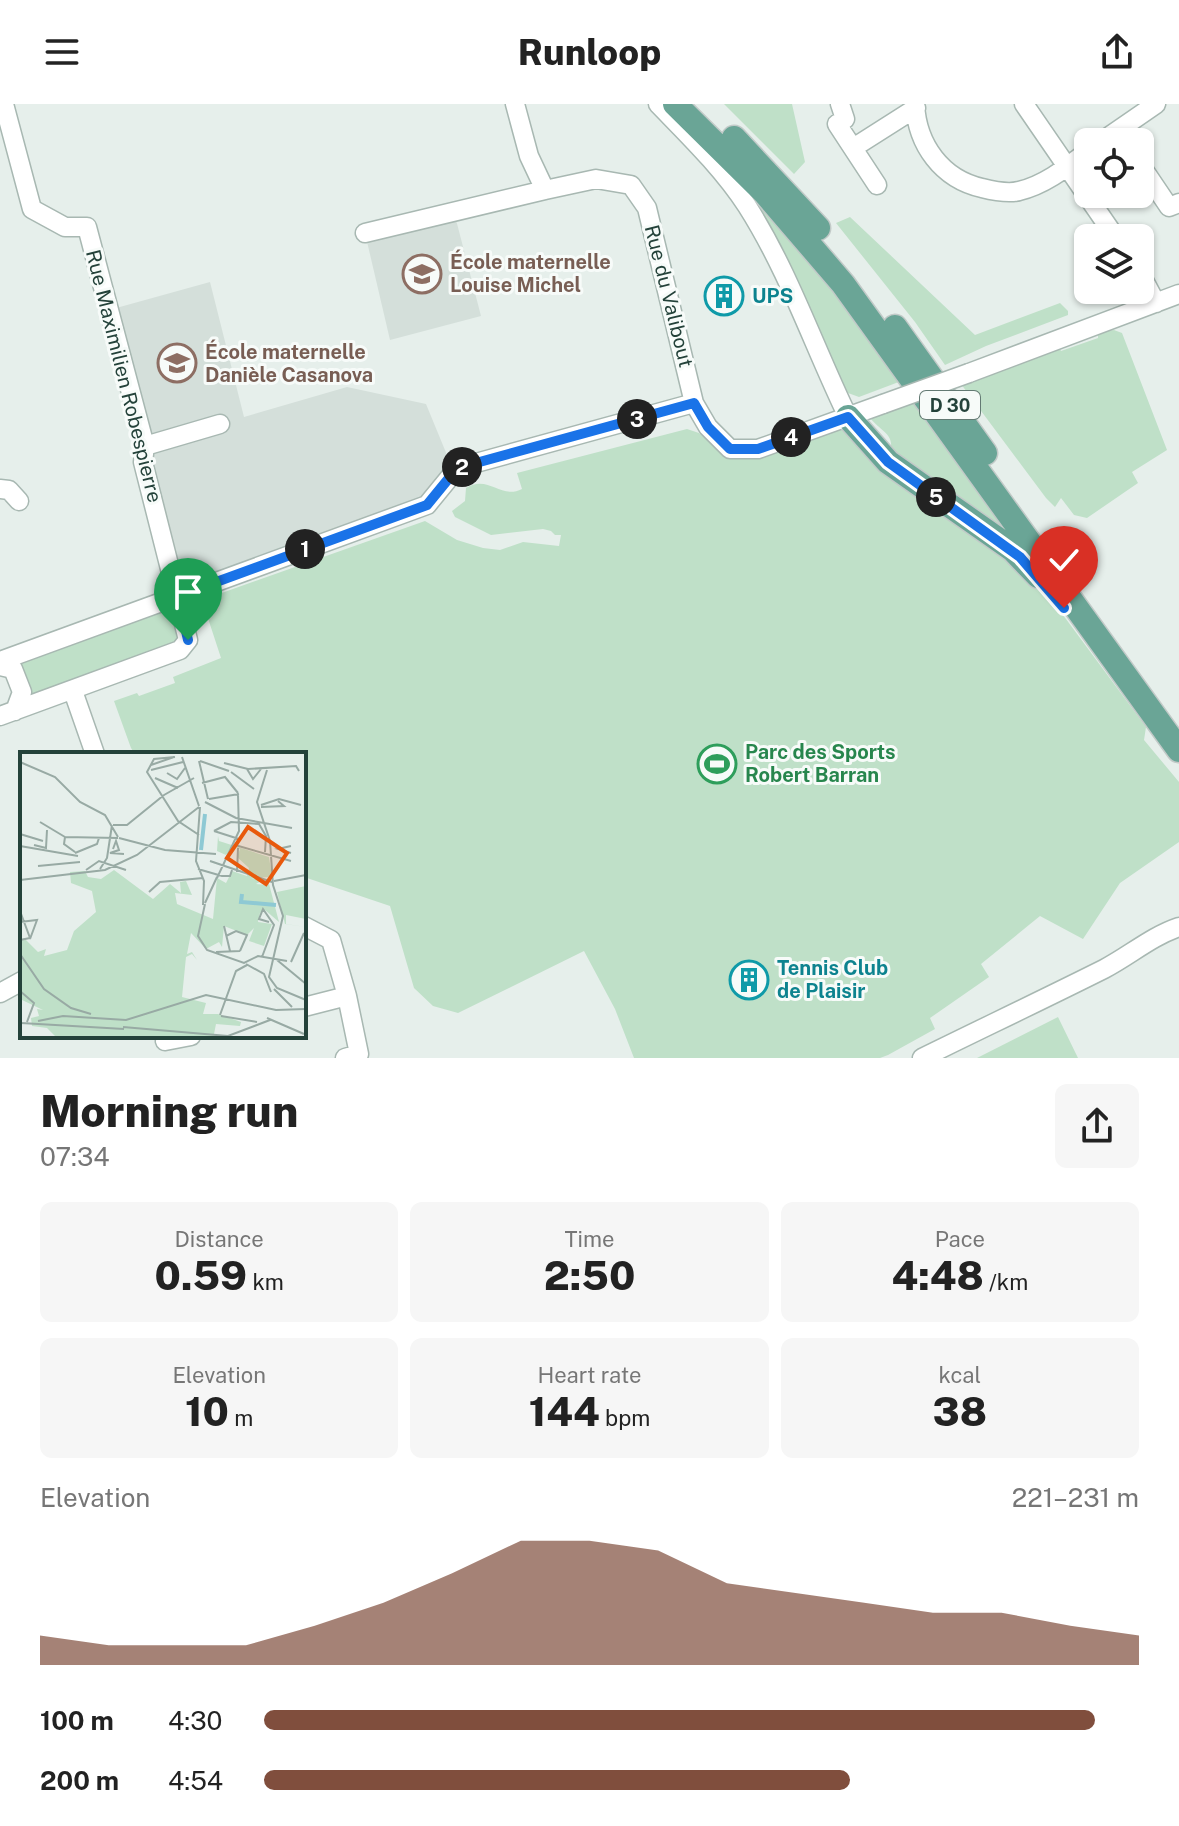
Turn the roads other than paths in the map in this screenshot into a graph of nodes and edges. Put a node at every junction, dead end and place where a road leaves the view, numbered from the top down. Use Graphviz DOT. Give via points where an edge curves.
graph roads {
  1 [pos="4,104"];
  2 [pos="515,104"];
  3 [pos="658,104"];
  4 [pos="675,104"];
  5 [pos="698,104"];
  6 [pos="840,104"];
  7 [pos="1024,104"];
  8 [pos="1156,104"];
  9 [pos="916,106"];
  10 [pos="1130,128"];
  11 [pos="853,148"];
  12 [pos="1074,161"];
  13 [pos="1061,170"];
  14 [pos="877,185"];
  15 [pos="1154,185"];
  16 [pos="545,190"];
  17 [pos="1179,203"];
  18 [pos="1105,224"];
  19 [pos="365,233"];
  20 [pos="1179,294"];
  21 [pos="1154,299"];
  22 [pos="1156,303"];
  23 [pos="694,403"];
  24 [pos="848,417"];
  25 [pos="220,424"];
  26 [pos="145,446"];
  27 [pos="0,489"];
  28 [pos="19,501"];
  29 [pos="178,596"];
  30 [pos="1080,614"];
  31 [pos="0,664"];
  32 [pos="73,691"];
  33 [pos="8,714"];
  34 [pos="1179,725"];
  35 [pos="1179,750"];
  36 [pos="94,752"];
  37 [pos="306,927"];
  38 [pos="1179,927"];
  39 [pos="20,982"];
  40 [pos="0,993"];
  41 [pos="347,996"];
  42 [pos="306,1006"];
  43 [pos="181,1038"];
  44 [pos="165,1041"];
  45 [pos="345,1058"];
  46 [pos="922,1058"];
  1 -- 26 [label="street, Rue Maximilien Robespierre" via="32,209 65,227 87,227"];
  2 -- 16 [label="street"];
  3 -- 24 [label="street" via="746,204 798,301"];
  4 -- 30 [label="main road, D 30" via="765,193 843,284"];
  5 -- 34 [label="main road, D 30" via="780,184 850,267"];
  6 -- 11 [label="street" via="845,119 837,124"];
  7 -- 13 [label="street"];
  8 -- 10 [label="street"];
  9 -- 11 [label="street"];
  9 -- 13 [label="street" via="931,155 946,172 971,185 1017,192"];
  11 -- 14 [label="street"];
  12 -- 13 [label="street"];
  13 -- 18 [label="street"];
  15 -- 17 [label="street" via="1169,207"];
  16 -- 19 [label="street, Rue du Valibout"];
  16 -- 23 [label="street, Rue du Valibout" via="596,179 631,185 647,208"];
  20 -- 22 [label="street"];
  21 -- 22 [label="street"];
  22 -- 24 [label="street, bridge"];
  23 -- 24 [label="street" via="730,449 758,449"];
  23 -- 29 [label="street" via="465,466 427,505"];
  24 -- 30 [label="main road" via="888,462 1013,550 1064,608"];
  25 -- 26 [label="street"];
  26 -- 29 [label="street, Rue Maximilien Robespierre" via="143,462"];
  27 -- 28 [label="street"];
  29 -- 31 [label="street"];
  29 -- 32 [label="street, Rue Maximilien Robespierre" via="188,640 180,650"];
  30 -- 35 [label="main road, D 30"];
  31 -- 33 [label="street" via="13,669 22,692"];
  32 -- 33 [label="street"];
  32 -- 36 [label="street"];
  37 -- 41 [label="street" via="331,940"];
  38 -- 46 [label="street"];
  39 -- 40 [label="street"];
  41 -- 42 [label="street"];
  41 -- 45 [label="street" via="359,1054"];
  43 -- 44 [label="street"];
}
